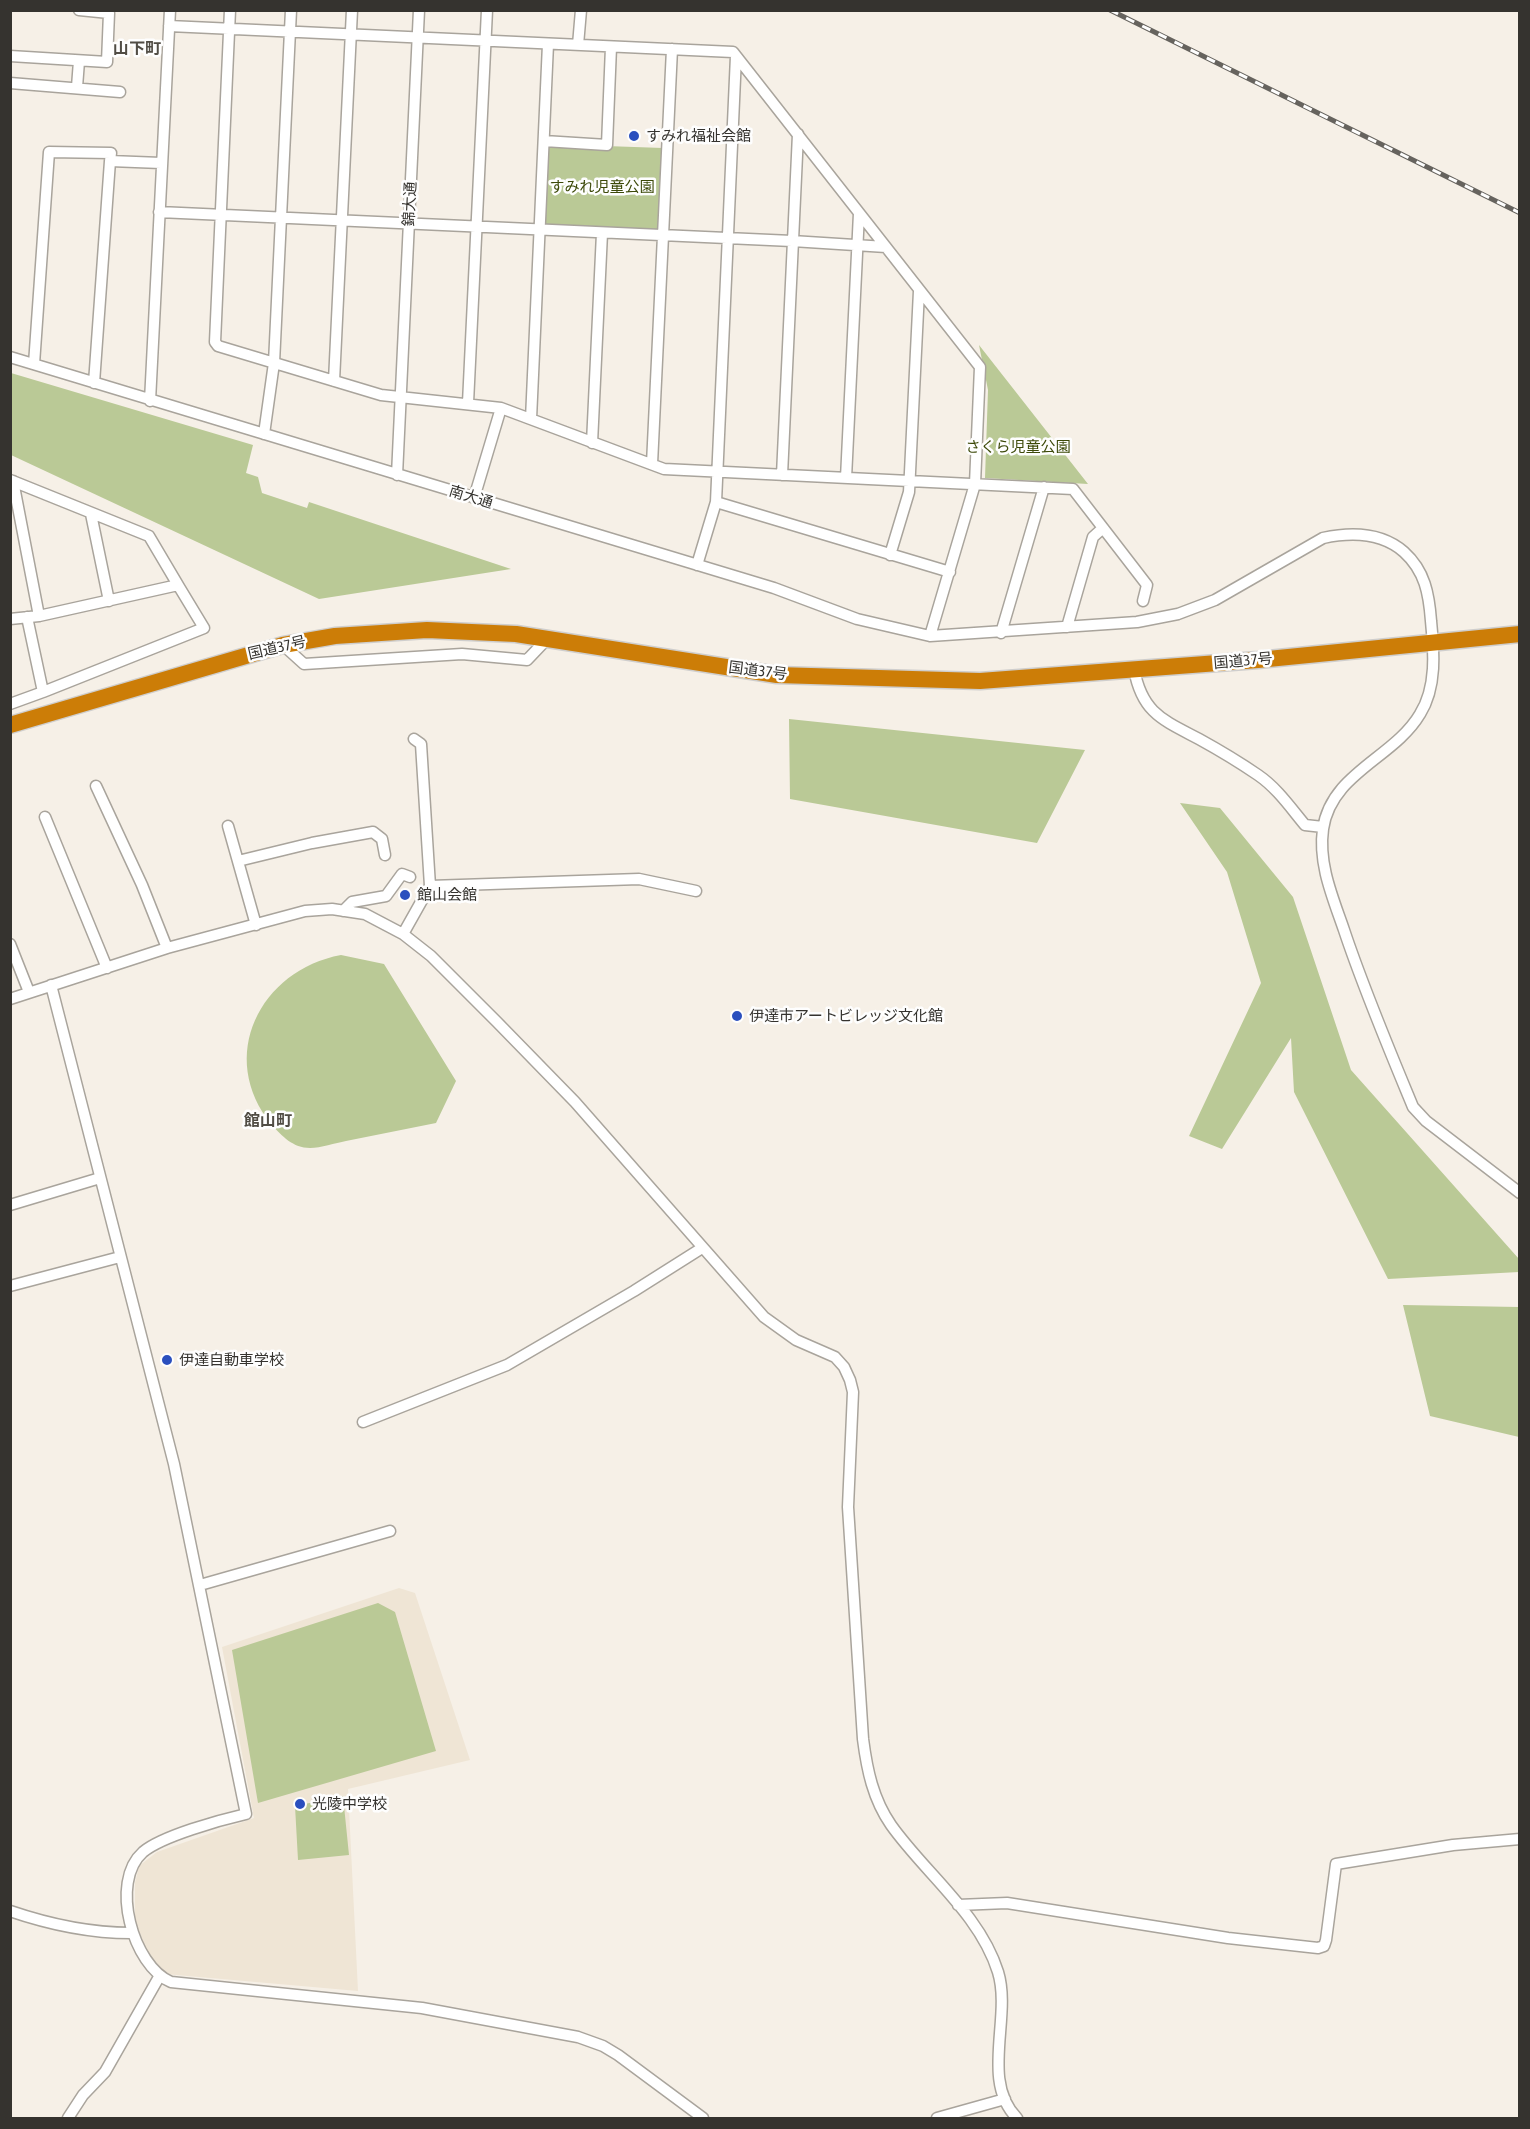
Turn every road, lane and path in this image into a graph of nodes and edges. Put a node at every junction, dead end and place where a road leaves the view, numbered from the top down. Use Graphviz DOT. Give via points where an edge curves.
graph roads {
  1 [pos="80,10"];
  2 [pos="170,10"];
  3 [pos="230,10"];
  4 [pos="291,10"];
  5 [pos="352,10"];
  6 [pos="419,10"];
  7 [pos="488,10"];
  8 [pos="581,10"];
  9 [pos="169,26"];
  10 [pos="229,28"];
  11 [pos="290,31"];
  12 [pos="351,35"];
  13 [pos="418,37"];
  14 [pos="486,41"];
  15 [pos="548,44"];
  16 [pos="578,45"];
  17 [pos="611,47"];
  18 [pos="672,49"];
  19 [pos="10,56"];
  20 [pos="736,56"];
  21 [pos="79,61"];
  22 [pos="10,83"];
  23 [pos="77,87"];
  24 [pos="120,92"];
  25 [pos="798,134"];
  26 [pos="544,141"];
  27 [pos="110,162"];
  28 [pos="161,164"];
  29 [pos="159,212"];
  30 [pos="859,213"];
  31 [pos="221,215"];
  32 [pos="282,218"];
  33 [pos="344,222"];
  34 [pos="410,224"];
  35 [pos="478,227"];
  36 [pos="539,230"];
  37 [pos="602,232"];
  38 [pos="663,236"];
  39 [pos="728,238"];
  40 [pos="792,241"];
  41 [pos="856,244"];
  42 [pos="886,248"];
  43 [pos="920,291"];
  44 [pos="10,357"];
  45 [pos="274,363"];
  46 [pos="34,364"];
  47 [pos="334,381"];
  48 [pos="94,383"];
  49 [pos="402,398"];
  50 [pos="150,400"];
  51 [pos="468,403"];
  52 [pos="501,408"];
  53 [pos="531,419"];
  54 [pos="264,435"];
  55 [pos="592,443"];
  56 [pos="652,464"];
  57 [pos="717,472"];
  58 [pos="397,475"];
  59 [pos="782,475"];
  60 [pos="846,478"];
  61 [pos="12,480"];
  62 [pos="909,482"];
  63 [pos="975,484"];
  64 [pos="1044,487"];
  65 [pos="474,498"];
  66 [pos="716,502"];
  67 [pos="91,513"];
  68 [pos="1103,528"];
  69 [pos="890,555"];
  70 [pos="697,565"];
  71 [pos="950,572"];
  72 [pos="178,585"];
  73 [pos="109,601"];
  74 [pos="1143,601"];
  75 [pos="39,616"];
  76 [pos="27,617"];
  77 [pos="10,619"];
  78 [pos="1067,627"];
  79 [pos="1001,633"];
  80 [pos="1520,634"];
  81 [pos="930,636"];
  82 [pos="547,639"];
  83 [pos="1433,641"];
  84 [pos="284,645"];
  85 [pos="1134,669"];
  86 [pos="43,692"];
  87 [pos="10,704"];
  88 [pos="10,725"];
  89 [pos="414,739"];
  90 [pos="96,786"];
  91 [pos="45,817"];
  92 [pos="228,826"];
  93 [pos="1323,827"];
  94 [pos="385,855"];
  95 [pos="238,861"];
  96 [pos="410,877"];
  97 [pos="430,886"];
  98 [pos="696,891"];
  99 [pos="343,911"];
  100 [pos="256,925"];
  101 [pos="404,934"];
  102 [pos="10,944"];
  103 [pos="167,948"];
  104 [pos="107,968"];
  105 [pos="51,985"];
  106 [pos="29,992"];
  107 [pos="10,999"];
  108 [pos="100,1179"];
  109 [pos="1520,1193"];
  110 [pos="10,1204"];
  111 [pos="702,1248"];
  112 [pos="120,1257"];
  113 [pos="10,1286"];
  114 [pos="363,1422"];
  115 [pos="390,1531"];
  116 [pos="200,1585"];
  117 [pos="1520,1839"];
  118 [pos="958,1905"];
  119 [pos="10,1911"];
  120 [pos="131,1934"];
  121 [pos="159,1977"];
  122 [pos="1005,2100"];
  123 [pos="68,2118"];
  124 [pos="703,2118"];
  125 [pos="937,2118"];
  126 [pos="1017,2118"];
  1 -- 21 [label="street" via="109,13 107,62"];
  2 -- 9 [label="street"];
  3 -- 10 [label="street"];
  4 -- 11 [label="street"];
  5 -- 12 [label="street"];
  6 -- 13 [label="street, 錦大通"];
  7 -- 14 [label="street"];
  8 -- 16 [label="street"];
  9 -- 10 [label="street"];
  9 -- 28 [label="street"];
  10 -- 11 [label="street"];
  10 -- 31 [label="street"];
  11 -- 12 [label="street"];
  11 -- 32 [label="street"];
  12 -- 13 [label="street"];
  12 -- 33 [label="street"];
  13 -- 14 [label="street"];
  13 -- 34 [label="street, 錦大通"];
  14 -- 15 [label="street"];
  14 -- 35 [label="street"];
  15 -- 16 [label="street"];
  15 -- 26 [label="street"];
  16 -- 17 [label="street"];
  17 -- 18 [label="street"];
  17 -- 26 [label="street" via="607,145"];
  18 -- 20 [label="street" via="733,52"];
  18 -- 38 [label="street"];
  19 -- 21 [label="street"];
  20 -- 25 [label="street"];
  20 -- 39 [label="street"];
  21 -- 23 [label="street"];
  22 -- 23 [label="street"];
  23 -- 24 [label="street"];
  25 -- 30 [label="street"];
  25 -- 40 [label="street"];
  26 -- 36 [label="street"];
  27 -- 28 [label="street"];
  27 -- 46 [label="street" via="111,153 49,152"];
  27 -- 48 [label="street"];
  28 -- 29 [label="street"];
  29 -- 31 [label="street"];
  29 -- 50 [label="street"];
  30 -- 41 [label="street"];
  30 -- 42 [label="street"];
  31 -- 32 [label="street"];
  31 -- 45 [label="street" via="215,342"];
  32 -- 33 [label="street"];
  32 -- 45 [label="street"];
  33 -- 34 [label="street"];
  33 -- 47 [label="street"];
  34 -- 35 [label="street"];
  34 -- 49 [label="street, 錦大通"];
  35 -- 36 [label="street"];
  35 -- 51 [label="street"];
  36 -- 37 [label="street"];
  36 -- 53 [label="street"];
  37 -- 38 [label="street"];
  37 -- 55 [label="street"];
  38 -- 39 [label="street"];
  38 -- 56 [label="street"];
  39 -- 40 [label="street"];
  39 -- 57 [label="street"];
  40 -- 41 [label="street"];
  40 -- 59 [label="street"];
  41 -- 42 [label="street"];
  41 -- 60 [label="street"];
  42 -- 43 [label="street"];
  43 -- 62 [label="street"];
  43 -- 63 [label="street" via="980,368"];
  44 -- 46 [label="street, 南大通"];
  45 -- 47 [label="street"];
  45 -- 54 [label="street"];
  46 -- 48 [label="street, 南大通"];
  47 -- 49 [label="street"];
  48 -- 50 [label="street, 南大通"];
  49 -- 51 [label="street"];
  49 -- 58 [label="street, 錦大通"];
  50 -- 54 [label="street, 南大通"];
  51 -- 52 [label="street"];
  52 -- 53 [label="street"];
  52 -- 65 [label="street"];
  53 -- 55 [label="street"];
  54 -- 58 [label="street, 南大通"];
  55 -- 56 [label="street"];
  56 -- 57 [label="street" via="664,469"];
  57 -- 59 [label="street"];
  57 -- 66 [label="street"];
  58 -- 65 [label="street, 南大通"];
  59 -- 60 [label="street"];
  60 -- 62 [label="street"];
  61 -- 67 [label="street"];
  61 -- 75 [label="street"];
  62 -- 63 [label="street"];
  62 -- 69 [label="street"];
  63 -- 64 [label="street"];
  63 -- 71 [label="street"];
  64 -- 68 [label="street" via="1072,489"];
  64 -- 79 [label="street"];
  65 -- 70 [label="street, 南大通"];
  66 -- 69 [label="street"];
  66 -- 70 [label="street"];
  67 -- 72 [label="street" via="149,536"];
  67 -- 73 [label="street"];
  68 -- 74 [label="street" via="1147,585"];
  68 -- 78 [label="street" via="1093,537"];
  69 -- 71 [label="street"];
  70 -- 81 [label="street, 南大通" via="856,619"];
  71 -- 81 [label="street"];
  72 -- 73 [label="street"];
  72 -- 86 [label="street" via="204,628"];
  73 -- 75 [label="street"];
  75 -- 76 [label="street"];
  76 -- 77 [label="street"];
  76 -- 86 [label="street"];
  78 -- 79 [label="street, 南大通"];
  78 -- 83 [label="street, 南大通" via="1137,622 1178,614 1215,600 1323,538 1364,533 1397,546 1413,560 1423,577 1430,604"];
  79 -- 81 [label="street, 南大通"];
  80 -- 83 [label="highway, 国道37号"];
  82 -- 84 [label="highway, 国道37号" via="427,630 335,636"];
  82 -- 84 [label="street" via="526,660 462,654 304,664"];
  82 -- 85 [label="highway, 国道37号" via="777,675 980,681"];
  83 -- 85 [label="highway, 国道37号"];
  83 -- 93 [label="street, 南大通" via="1432,677 1421,713 1407,732 1347,781 1329,808"];
  84 -- 88 [label="highway, 国道37号"];
  85 -- 93 [label="street" via="1137,687 1150,709 1164,722 1259,775 1277,790 1305,825"];
  86 -- 87 [label="street"];
  89 -- 97 [label="street" via="421,744 425,778"];
  90 -- 103 [label="street"];
  91 -- 104 [label="street"];
  92 -- 95 [label="street"];
  93 -- 109 [label="street" via="1326,876 1362,983 1413,1107"];
  94 -- 95 [label="street" via="382,839 373,832"];
  95 -- 100 [label="street"];
  96 -- 99 [label="street" via="402,874 386,896 352,902"];
  97 -- 98 [label="street" via="639,879"];
  97 -- 101 [label="street"];
  99 -- 100 [label="street" via="305,911"];
  99 -- 101 [label="street" via="364,914"];
  100 -- 103 [label="street"];
  101 -- 111 [label="street" via="431,956 575,1102"];
  102 -- 106 [label="street"];
  103 -- 104 [label="street"];
  104 -- 105 [label="street"];
  105 -- 106 [label="street"];
  105 -- 108 [label="street"];
  106 -- 107 [label="street"];
  108 -- 110 [label="street"];
  108 -- 112 [label="street"];
  111 -- 114 [label="street" via="507,1365"];
  111 -- 118 [label="street" via="764,1317 796,1340 836,1357 850,1380 853,1392 848,1507 868,1773 874,1795 890,1824"];
  112 -- 113 [label="street"];
  112 -- 116 [label="street" via="147,1352"];
  115 -- 116 [label="street"];
  116 -- 120 [label="street" via="246,1814 156,1843 137,1858 128,1882"];
  117 -- 118 [label="street" via="1453,1845 1336,1864 1326,1940 1318,1948 1007,1903"];
  118 -- 122 [label="street" via="987,1947 998,1972 1003,1993 999,2072"];
  119 -- 120 [label="street" via="68,1928"];
  120 -- 121 [label="street"];
  121 -- 123 [label="street" via="105,2072"];
  121 -- 124 [label="street" via="171,1983 423,2008 578,2037 618,2055"];
  122 -- 125 [label="street"];
  122 -- 126 [label="street"];
}
